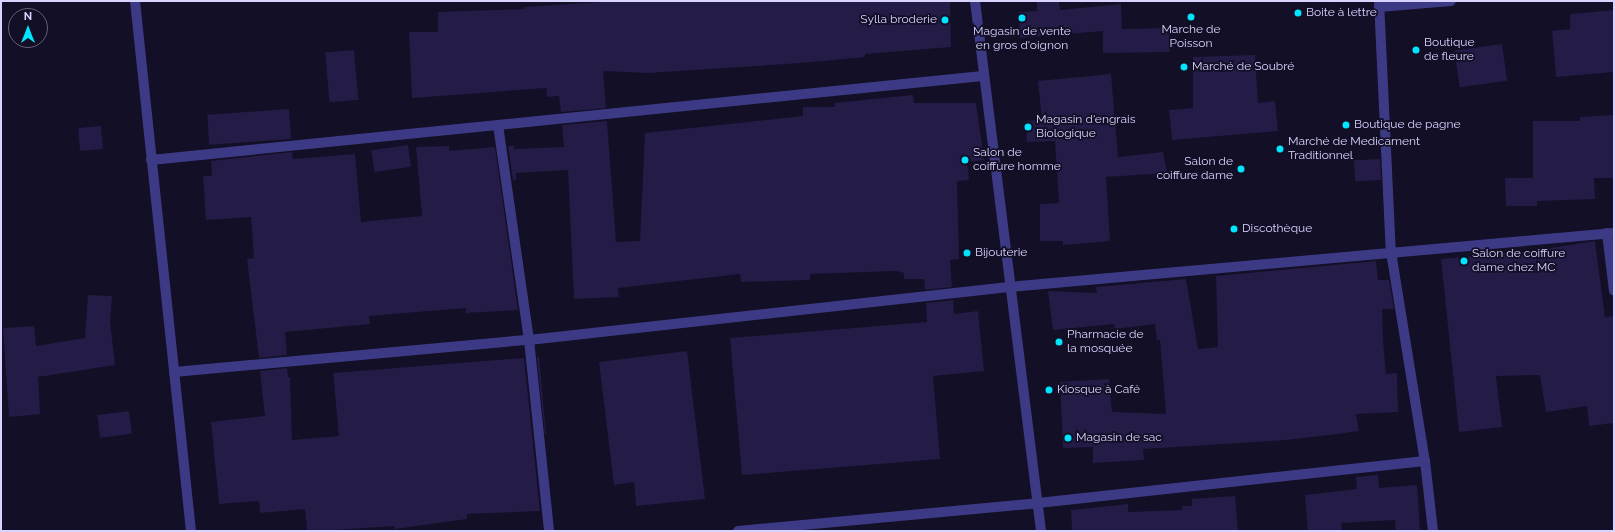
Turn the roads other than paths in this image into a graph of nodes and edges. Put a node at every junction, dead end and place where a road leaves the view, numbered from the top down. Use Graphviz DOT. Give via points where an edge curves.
graph roads {
  1 [pos="135,1"];
  2 [pos="975,1"];
  3 [pos="1451,1"];
  4 [pos="1379,4"];
  5 [pos="983,76"];
  6 [pos="498,125"];
  7 [pos="151,160"];
  8 [pos="1611,233"];
  9 [pos="1391,252"];
  10 [pos="1009,287"];
  11 [pos="1614,291"];
  12 [pos="528,340"];
  13 [pos="174,372"];
  14 [pos="1425,461"];
  15 [pos="1038,503"];
  16 [pos="811,527"];
  17 [pos="191,531"];
  18 [pos="548,531"];
  19 [pos="738,531"];
  20 [pos="1041,531"];
  21 [pos="1433,531"];
  1 -- 7 [label="street"];
  2 -- 5 [label="street"];
  3 -- 4 [label="street"];
  4 -- 9 [label="street"];
  5 -- 6 [label="street"];
  5 -- 10 [label="street"];
  6 -- 7 [label="street"];
  6 -- 12 [label="street"];
  7 -- 13 [label="street"];
  8 -- 9 [label="street"];
  8 -- 11 [label="street"];
  9 -- 10 [label="street"];
  9 -- 14 [label="street"];
  10 -- 12 [label="street"];
  10 -- 15 [label="street"];
  12 -- 13 [label="street"];
  12 -- 18 [label="street"];
  13 -- 17 [label="street"];
  14 -- 15 [label="street"];
  14 -- 21 [label="street"];
  15 -- 16 [label="street"];
  15 -- 20 [label="street"];
  16 -- 19 [label="street"];
}
